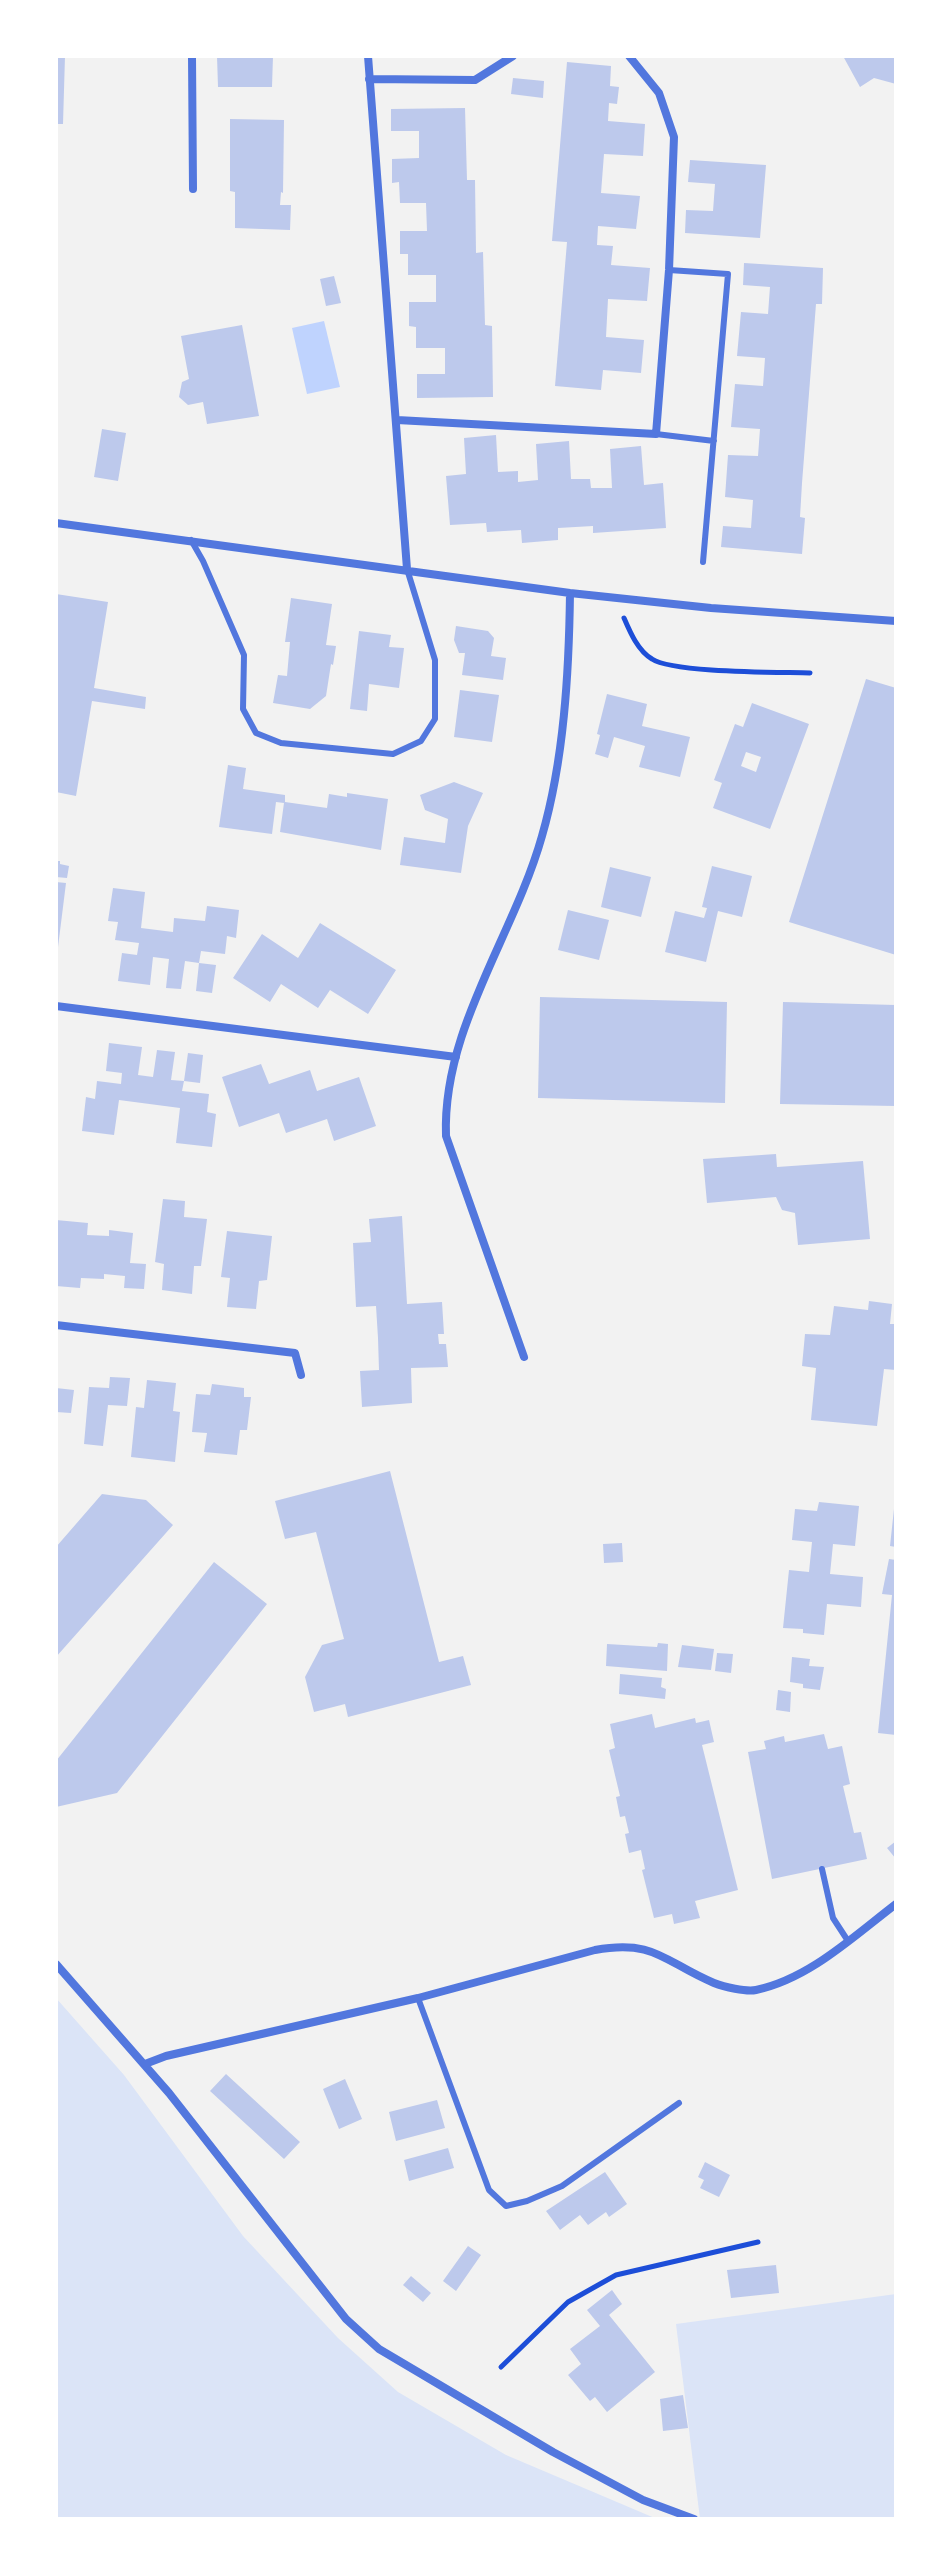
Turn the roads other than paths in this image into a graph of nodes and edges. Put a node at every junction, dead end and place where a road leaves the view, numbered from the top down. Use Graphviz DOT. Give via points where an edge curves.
graph roads {
  1 [pos="192,56"];
  2 [pos="368,56"];
  3 [pos="513,56"];
  4 [pos="629,56"];
  5 [pos="369,79"];
  6 [pos="193,189"];
  7 [pos="669,270"];
  8 [pos="397,420"];
  9 [pos="656,434"];
  10 [pos="714,441"];
  11 [pos="56,523"];
  12 [pos="191,540"];
  13 [pos="703,562"];
  14 [pos="407,569"];
  15 [pos="570,593"];
  16 [pos="896,621"];
  17 [pos="56,1006"];
  18 [pos="456,1057"];
  19 [pos="56,1325"];
  20 [pos="524,1357"];
  21 [pos="301,1375"];
  22 [pos="822,1869"];
  23 [pos="896,1904"];
  24 [pos="848,1941"];
  25 [pos="56,1964"];
  26 [pos="418,1998"];
  27 [pos="145,2064"];
  28 [pos="679,2103"];
  29 [pos="694,2519"];
  1 -- 6 [label="street"];
  2 -- 5 [label="street"];
  3 -- 5 [label="street" via="475,80"];
  4 -- 7 [label="street" via="659,93 674,137"];
  5 -- 8 [label="street"];
  7 -- 9 [label="street"];
  7 -- 10 [label="lane" via="728,274"];
  8 -- 9 [label="street"];
  8 -- 14 [label="street"];
  9 -- 10 [label="lane"];
  10 -- 13 [label="lane"];
  11 -- 12 [label="street"];
  12 -- 14 [label="street"];
  12 -- 14 [label="lane" via="244,655 243,709 256,733 281,743 393,754 421,741 435,719 435,660"];
  14 -- 15 [label="street"];
  15 -- 16 [label="street"];
  15 -- 18 [label="street" via="565,702 543,834"];
  17 -- 18 [label="street"];
  18 -- 20 [label="street" via="445,1108 446,1136"];
  19 -- 21 [label="street" via="295,1353"];
  22 -- 24 [label="lane" via="833,1918"];
  23 -- 24 [label="street"];
  24 -- 26 [label="street" via="792,1977 754,1991 716,1984 652,1951 622,1945"];
  25 -- 27 [label="street"];
  26 -- 27 [label="street"];
  26 -- 28 [label="lane" via="489,2190 506,2206 562,2186"];
  27 -- 29 [label="street" via="346,2319 379,2349 553,2452 643,2500"];
}
